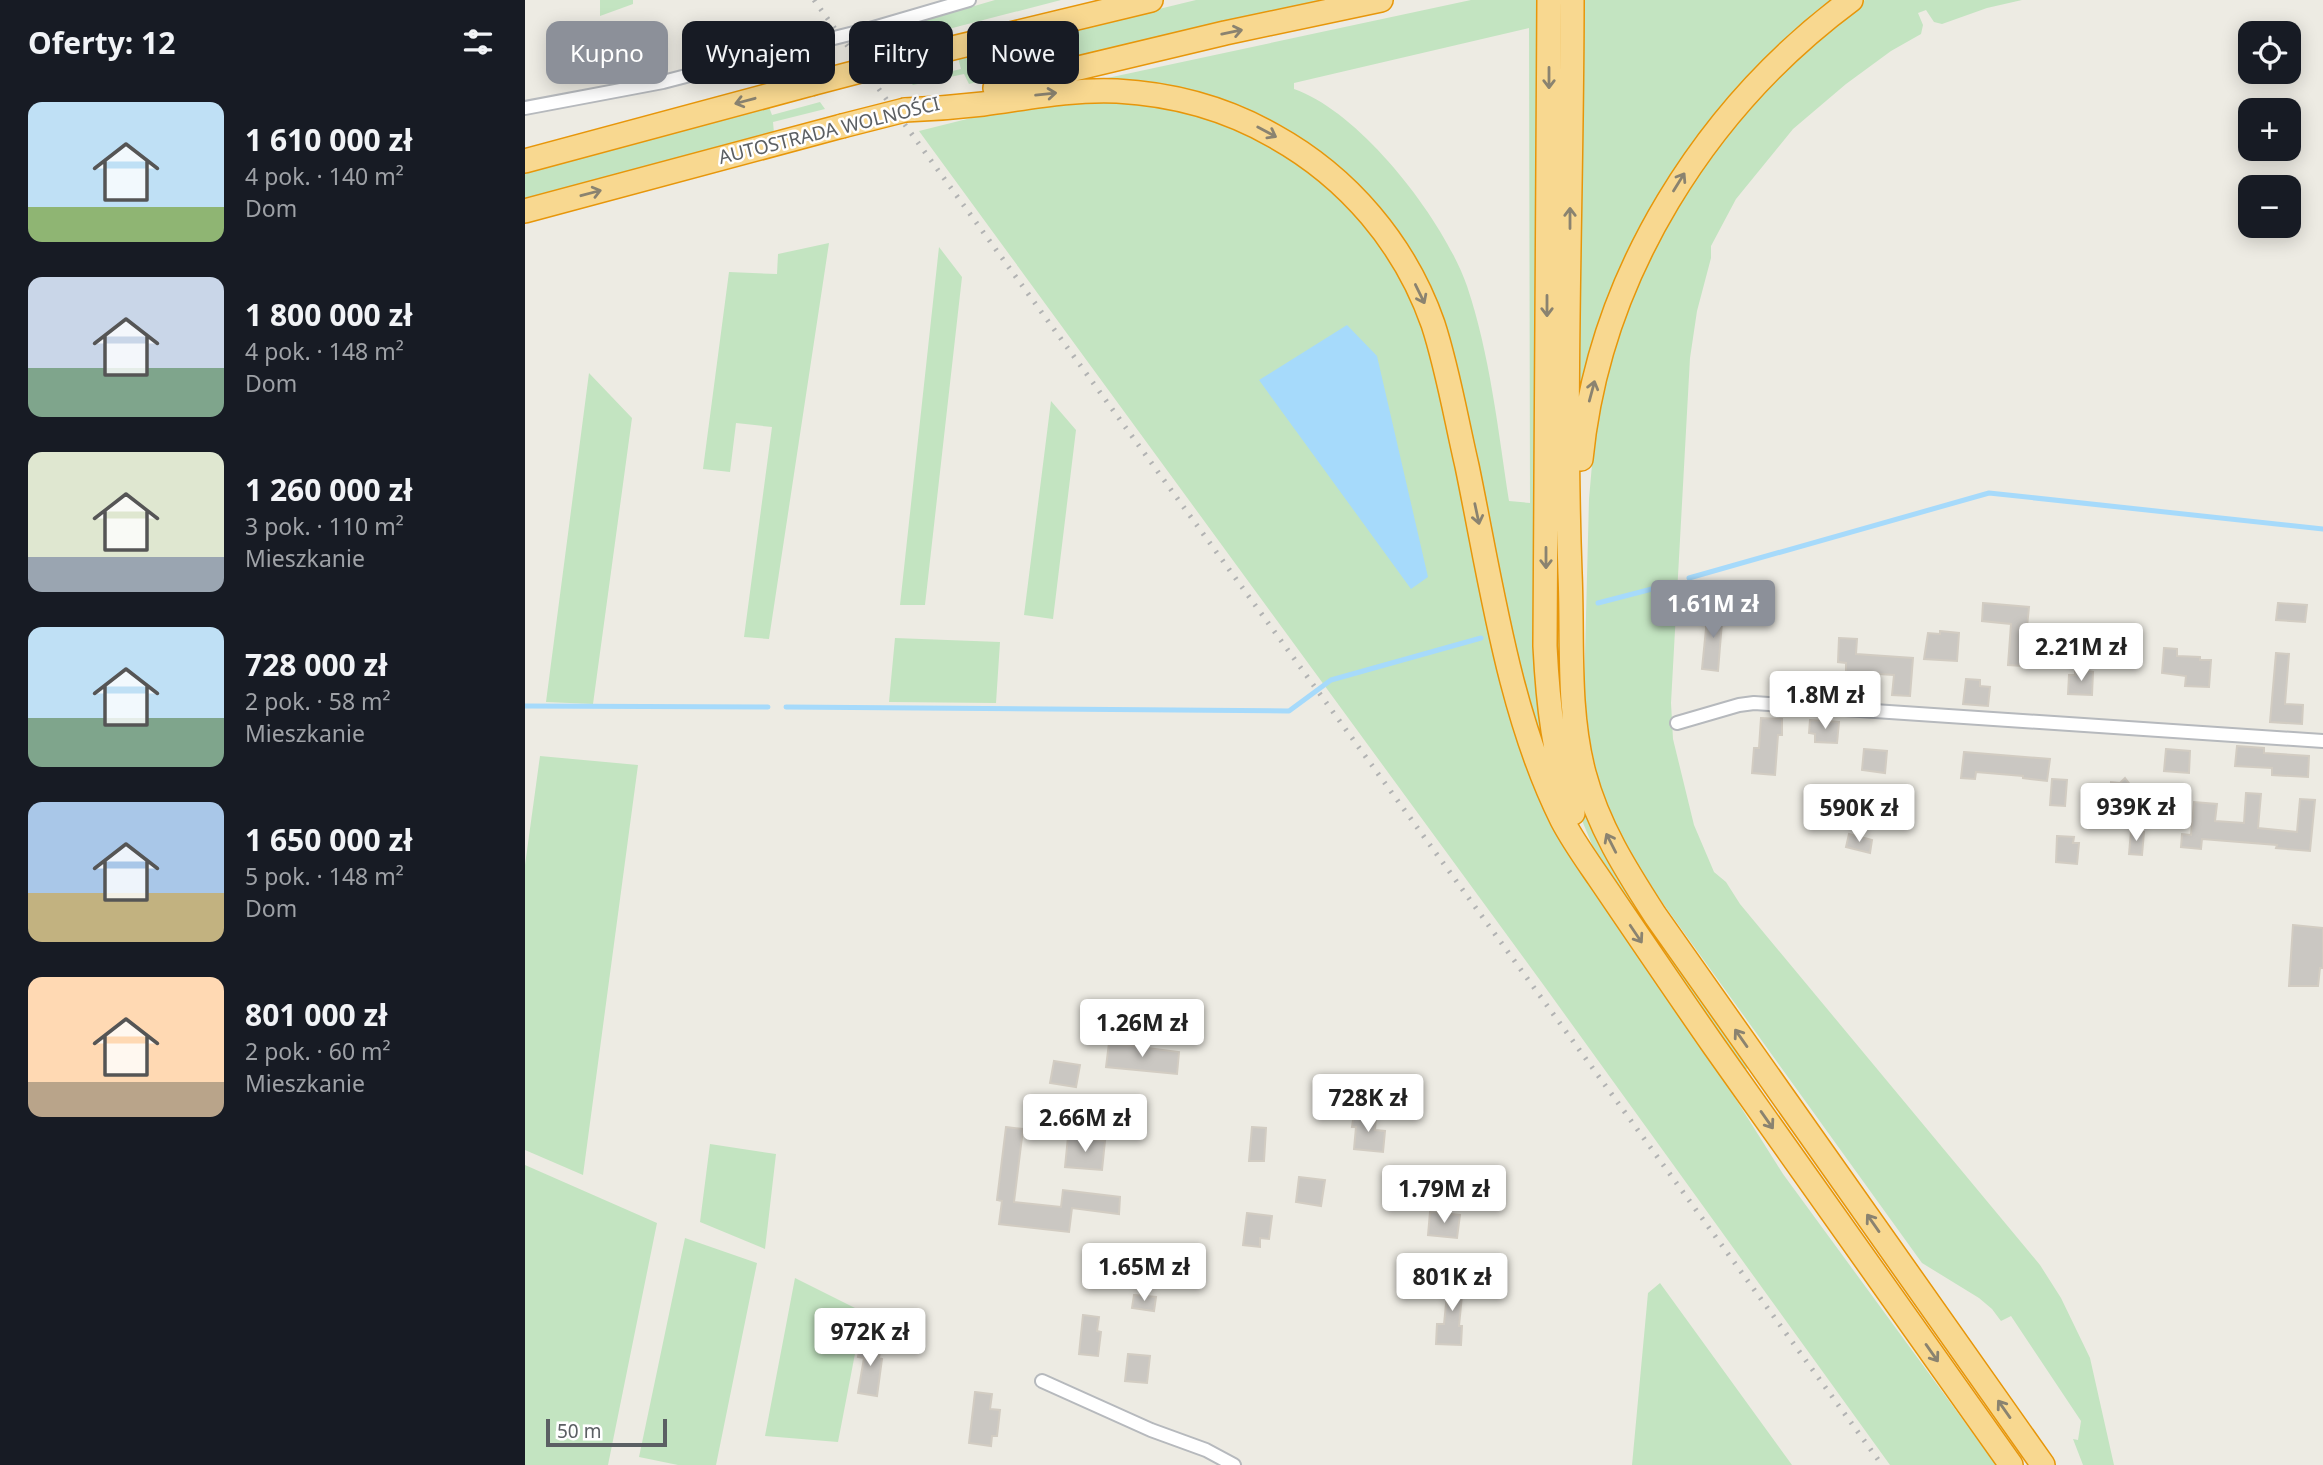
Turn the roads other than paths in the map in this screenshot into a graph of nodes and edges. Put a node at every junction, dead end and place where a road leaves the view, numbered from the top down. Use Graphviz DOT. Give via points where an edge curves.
graph roads {
  1 [pos="969,0"];
  2 [pos="1151,0"];
  3 [pos="1381,0"];
  4 [pos="1549,0"];
  5 [pos="1572,0"];
  6 [pos="1851,0"];
  7 [pos="525,108"];
  8 [pos="921,108"];
  9 [pos="525,161"];
  10 [pos="525,211"];
  11 [pos="1571,580"];
  12 [pos="1677,723"];
  13 [pos="2323,741"];
  14 [pos="1599,877"];
  15 [pos="1042,1381"];
  16 [pos="1234,1465"];
  17 [pos="2011,1465"];
  18 [pos="2043,1465"];
  1 -- 7 [label="street, bridge" via="663,82"];
  2 -- 9 [label="highway, one-way, bridge" via="895,62"];
  8 -- 3 [label="highway, AUTOSTRADA WOLNOŚCI, one-way"];
  4 -- 14 [label="highway, one-way" via="1547,684 1560,775"];
  11 -- 5 [label="highway, one-way" via="1567,494"];
  11 -- 6 [label="highway, one-way" via="1590,398 1620,299 1641,253 1679,182 1721,122 1805,36"];
  10 -- 8 [label="highway, AUTOSTRADA WOLNOŚCI, one-way, bridge"];
  8 -- 14 [label="highway, one-way" via="1079,91 1161,95 1231,114 1295,147 1372,216 1405,264 1431,320 1524,723 1558,811"];
  18 -- 11 [label="highway, one-way" via="1655,915 1609,840 1585,774 1576,730"];
  12 -- 13 [label="street" via="1754,704"];
  14 -- 17 [label="highway, one-way"];
  15 -- 16 [label="street"];
}
